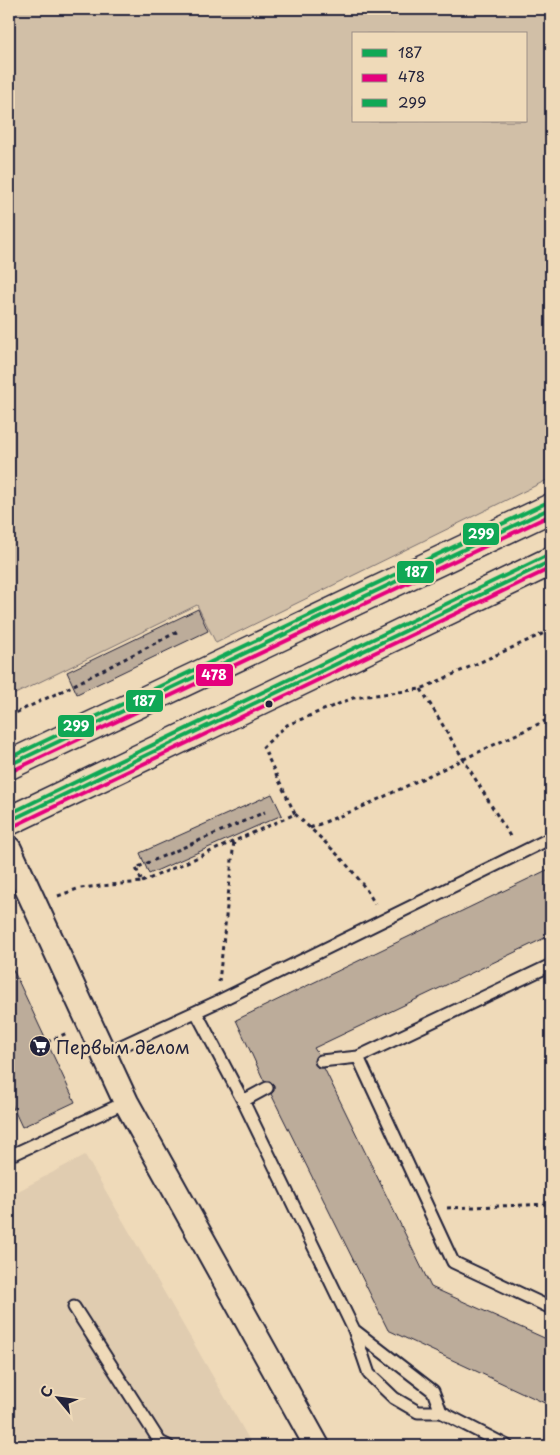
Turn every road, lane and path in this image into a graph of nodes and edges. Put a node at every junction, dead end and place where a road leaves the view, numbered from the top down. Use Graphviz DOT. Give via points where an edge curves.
graph roads {
  1 [pos="551,508"];
  2 [pos="551,561"];
  3 [pos="551,630"];
  4 [pos="177,632"];
  5 [pos="421,689"];
  6 [pos="9,716"];
  7 [pos="551,718"];
  8 [pos="464,760"];
  9 [pos="9,766"];
  10 [pos="265,812"];
  11 [pos="294,814"];
  12 [pos="9,821"];
  13 [pos="310,828"];
  14 [pos="551,838"];
  15 [pos="234,841"];
  16 [pos="9,850"];
  17 [pos="520,854"];
  18 [pos="142,882"];
  19 [pos="34,904"];
  20 [pos="384,920"];
  21 [pos="551,965"];
  22 [pos="217,1002"];
  23 [pos="196,1012"];
  24 [pos="104,1054"];
  25 [pos="358,1057"];
  26 [pos="321,1061"];
  27 [pos="267,1088"];
  28 [pos="242,1100"];
  29 [pos="126,1102"];
  30 [pos="9,1152"];
  31 [pos="551,1204"];
  32 [pos="428,1209"];
  33 [pos="74,1307"];
  34 [pos="551,1308"];
  35 [pos="354,1330"];
  36 [pos="441,1412"];
  37 [pos="168,1446"];
  38 [pos="317,1446"];
  39 [pos="507,1446"];
  1 -- 9 [label="main road"];
  2 -- 12 [label="main road"];
  3 -- 5 [label="path"];
  4 -- 6 [label="path"];
  5 -- 8 [label="path"];
  5 -- 11 [label="path" via="353,698 287,725 263,747"];
  7 -- 8 [label="path"];
  8 -- 13 [label="path" via="362,808"];
  8 -- 17 [label="path"];
  10 -- 18 [label="path" via="136,868"];
  11 -- 13 [label="path"];
  11 -- 15 [label="path"];
  13 -- 20 [label="path" via="367,890"];
  14 -- 17 [label="lane"];
  15 -- 18 [label="path"];
  15 -- 22 [label="path"];
  16 -- 19 [label="street"];
  17 -- 20 [label="lane"];
  18 -- 19 [label="path" via="80,888"];
  19 -- 24 [label="street"];
  20 -- 22 [label="lane"];
  21 -- 25 [label="lane"];
  22 -- 23 [label="lane"];
  23 -- 24 [label="lane"];
  23 -- 28 [label="lane"];
  24 -- 29 [label="street"];
  25 -- 26 [label="lane"];
  25 -- 32 [label="lane"];
  27 -- 28 [label="lane"];
  28 -- 35 [label="lane"];
  29 -- 30 [label="lane" via="16,1153"];
  29 -- 38 [label="street"];
  31 -- 32 [label="path"];
  32 -- 34 [label="lane" via="453,1262"];
  33 -- 37 [label="lane" via="160,1442"];
  35 -- 36 [label="lane" via="433,1391"];
  35 -- 36 [label="lane" via="369,1374 394,1398 418,1412"];
  36 -- 39 [label="lane"];
}
